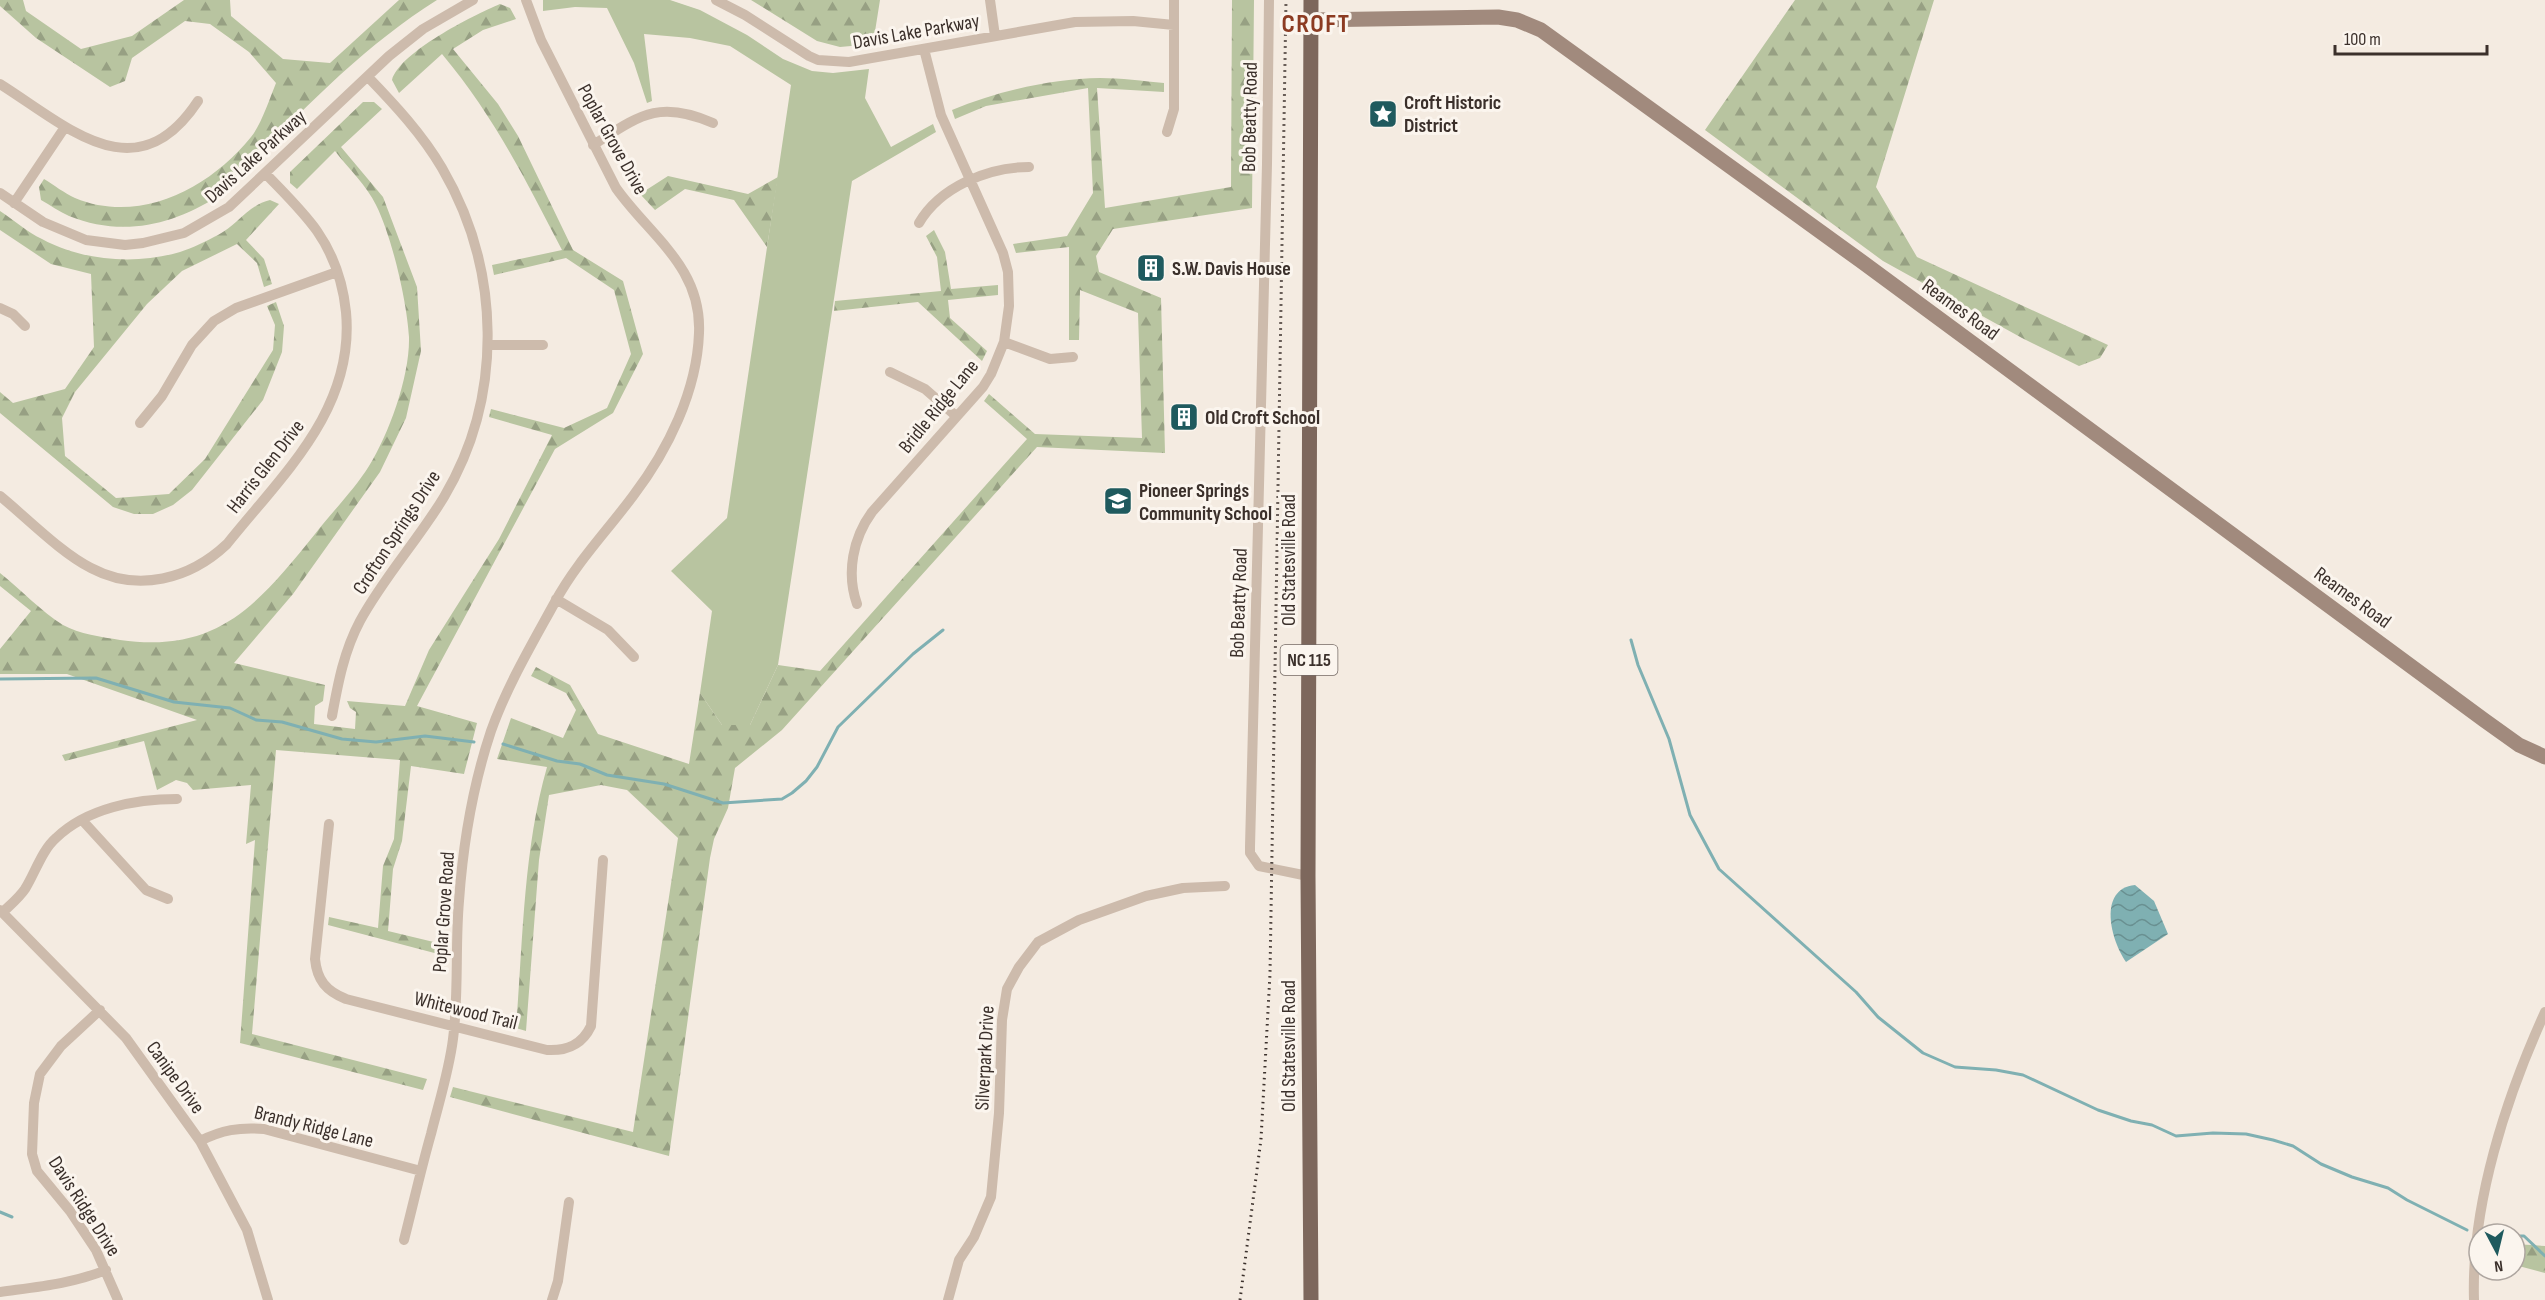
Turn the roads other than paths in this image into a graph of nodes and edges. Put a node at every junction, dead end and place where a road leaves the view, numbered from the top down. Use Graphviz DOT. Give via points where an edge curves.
graph roads {
  1 [pos="473,0"];
  2 [pos="526,0"];
  3 [pos="716,0"];
  4 [pos="990,0"];
  5 [pos="1174,0"];
  6 [pos="1269,0"];
  7 [pos="1311,0"];
  8 [pos="1310,20"];
  9 [pos="1174,24"];
  10 [pos="995,36"];
  11 [pos="924,49"];
  12 [pos="368,77"];
  13 [pos="0,84"];
  14 [pos="198,101"];
  15 [pos="712,123"];
  16 [pos="65,127"];
  17 [pos="1167,132"];
  18 [pos="593,145"];
  19 [pos="1029,167"];
  20 [pos="265,173"];
  21 [pos="971,180"];
  22 [pos="0,193"];
  23 [pos="14,203"];
  24 [pos="919,223"];
  25 [pos="337,272"];
  26 [pos="0,308"];
  27 [pos="25,326"];
  28 [pos="1004,342"];
  29 [pos="489,345"];
  30 [pos="543,345"];
  31 [pos="1073,357"];
  32 [pos="890,372"];
  33 [pos="956,416"];
  34 [pos="141,423"];
  35 [pos="0,496"];
  36 [pos="556,599"];
  37 [pos="857,604"];
  38 [pos="634,657"];
  39 [pos="332,716"];
  40 [pos="2545,757"];
  41 [pos="177,799"];
  42 [pos="81,820"];
  43 [pos="329,824"];
  44 [pos="603,860"];
  45 [pos="1308,876"];
  46 [pos="1225,886"];
  47 [pos="168,899"];
  48 [pos="1,912"];
  49 [pos="100,1010"];
  50 [pos="2545,1012"];
  51 [pos="455,1026"];
  52 [pos="200,1141"];
  53 [pos="421,1171"];
  54 [pos="569,1202"];
  55 [pos="404,1240"];
  56 [pos="106,1270"];
  57 [pos="0,1292"];
  58 [pos="118,1300"];
  59 [pos="268,1300"];
  60 [pos="552,1300"];
  61 [pos="948,1300"];
  62 [pos="1311,1300"];
  63 [pos="2474,1300"];
  1 -- 12 [label="street, Davis Lake Parkway" via="423,29"];
  2 -- 18 [label="street, Poplar Grove Drive" via="541,40"];
  3 -- 11 [label="street, Davis Lake Parkway" via="746,15 795,50 818,60 849,62"];
  4 -- 10 [label="street"];
  5 -- 9 [label="street"];
  6 -- 45 [label="street, Bob Beatty Road" via="1250,847 1259,866"];
  7 -- 8 [label="main road, Old Statesville Road / NC 115"];
  8 -- 40 [label="main road, Reames Road" via="1498,17 1541,30 2484,720 2519,745"];
  8 -- 45 [label="main road, Old Statesville Road / NC 115"];
  9 -- 10 [label="street, Davis Lake Parkway" via="1075,21"];
  9 -- 17 [label="street" via="1174,109"];
  10 -- 11 [label="street, Davis Lake Parkway"];
  11 -- 21 [label="street, Bridle Ridge Lane" via="939,107"];
  12 -- 20 [label="street, Davis Lake Parkway"];
  12 -- 29 [label="street, Crofton Springs Drive" via="420,134 456,193 480,264"];
  13 -- 16 [label="street"];
  14 -- 16 [label="street" via="170,134 137,147 106,146"];
  15 -- 18 [label="street" via="681,111 656,112 626,124"];
  16 -- 23 [label="street"];
  18 -- 36 [label="street, Poplar Grove Drive" via="631,209 686,272 698,303 699,332 687,398 658,458"];
  19 -- 21 [label="street" via="999,170"];
  20 -- 23 [label="street, Davis Lake Parkway" via="229,207 199,227 143,243 86,240 53,228"];
  20 -- 25 [label="street, Harris Glen Drive" via="318,232"];
  21 -- 24 [label="street" via="934,202"];
  21 -- 28 [label="street, Bridle Ridge Lane" via="1008,272 1010,306"];
  22 -- 23 [label="street, Davis Lake Parkway"];
  25 -- 34 [label="street" via="236,308 214,321 192,345"];
  25 -- 35 [label="street, Harris Glen Drive" via="345,306 347,343 339,385 330,407 304,448 227,544 199,566 155,580 106,575 75,558"];
  26 -- 27 [label="street"];
  28 -- 31 [label="street" via="1050,359"];
  28 -- 33 [label="street, Bridle Ridge Lane" via="983,387"];
  29 -- 30 [label="street"];
  29 -- 39 [label="street, Crofton Springs Drive" via="480,408 462,460 434,513 360,621 345,655"];
  32 -- 33 [label="street" via="925,389"];
  33 -- 37 [label="street, Bridle Ridge Lane" via="861,529 852,571"];
  36 -- 38 [label="street" via="608,630"];
  36 -- 51 [label="street, Poplar Grove Road" via="506,694 478,775 459,900"];
  41 -- 42 [label="street" via="150,799 100,811"];
  42 -- 47 [label="street" via="146,891"];
  42 -- 48 [label="street" via="55,838 24,891"];
  43 -- 51 [label="street, Whitewood Trail" via="315,959 319,980 329,992 346,999"];
  44 -- 51 [label="street, Whitewood Trail" via="591,1026 585,1038 569,1049 547,1050"];
  45 -- 62 [label="main road, Old Statesville Road / NC 115"];
  46 -- 61 [label="street, Silverpark Drive" via="1183,888 1146,896 1079,920 1038,942 1019,967 1007,989 1002,1020 991,1197 959,1260"];
  48 -- 49 [label="street, Canipe Drive"];
  49 -- 52 [label="street, Canipe Drive" via="126,1038"];
  49 -- 56 [label="street, Davis Ridge Drive" via="61,1046 40,1074 32,1142 37,1171 83,1229"];
  50 -- 63 [label="street" via="2525,1055 2493,1161 2479,1223"];
  51 -- 53 [label="street, Poplar Grove Road"];
  52 -- 53 [label="street, Brandy Ridge Lane" via="241,1127 264,1129"];
  52 -- 59 [label="street, Canipe Drive" via="247,1230"];
  53 -- 55 [label="street, Poplar Grove Road"];
  54 -- 60 [label="street"];
  56 -- 57 [label="street" via="84,1279"];
  56 -- 58 [label="street, Davis Ridge Drive"];
}
